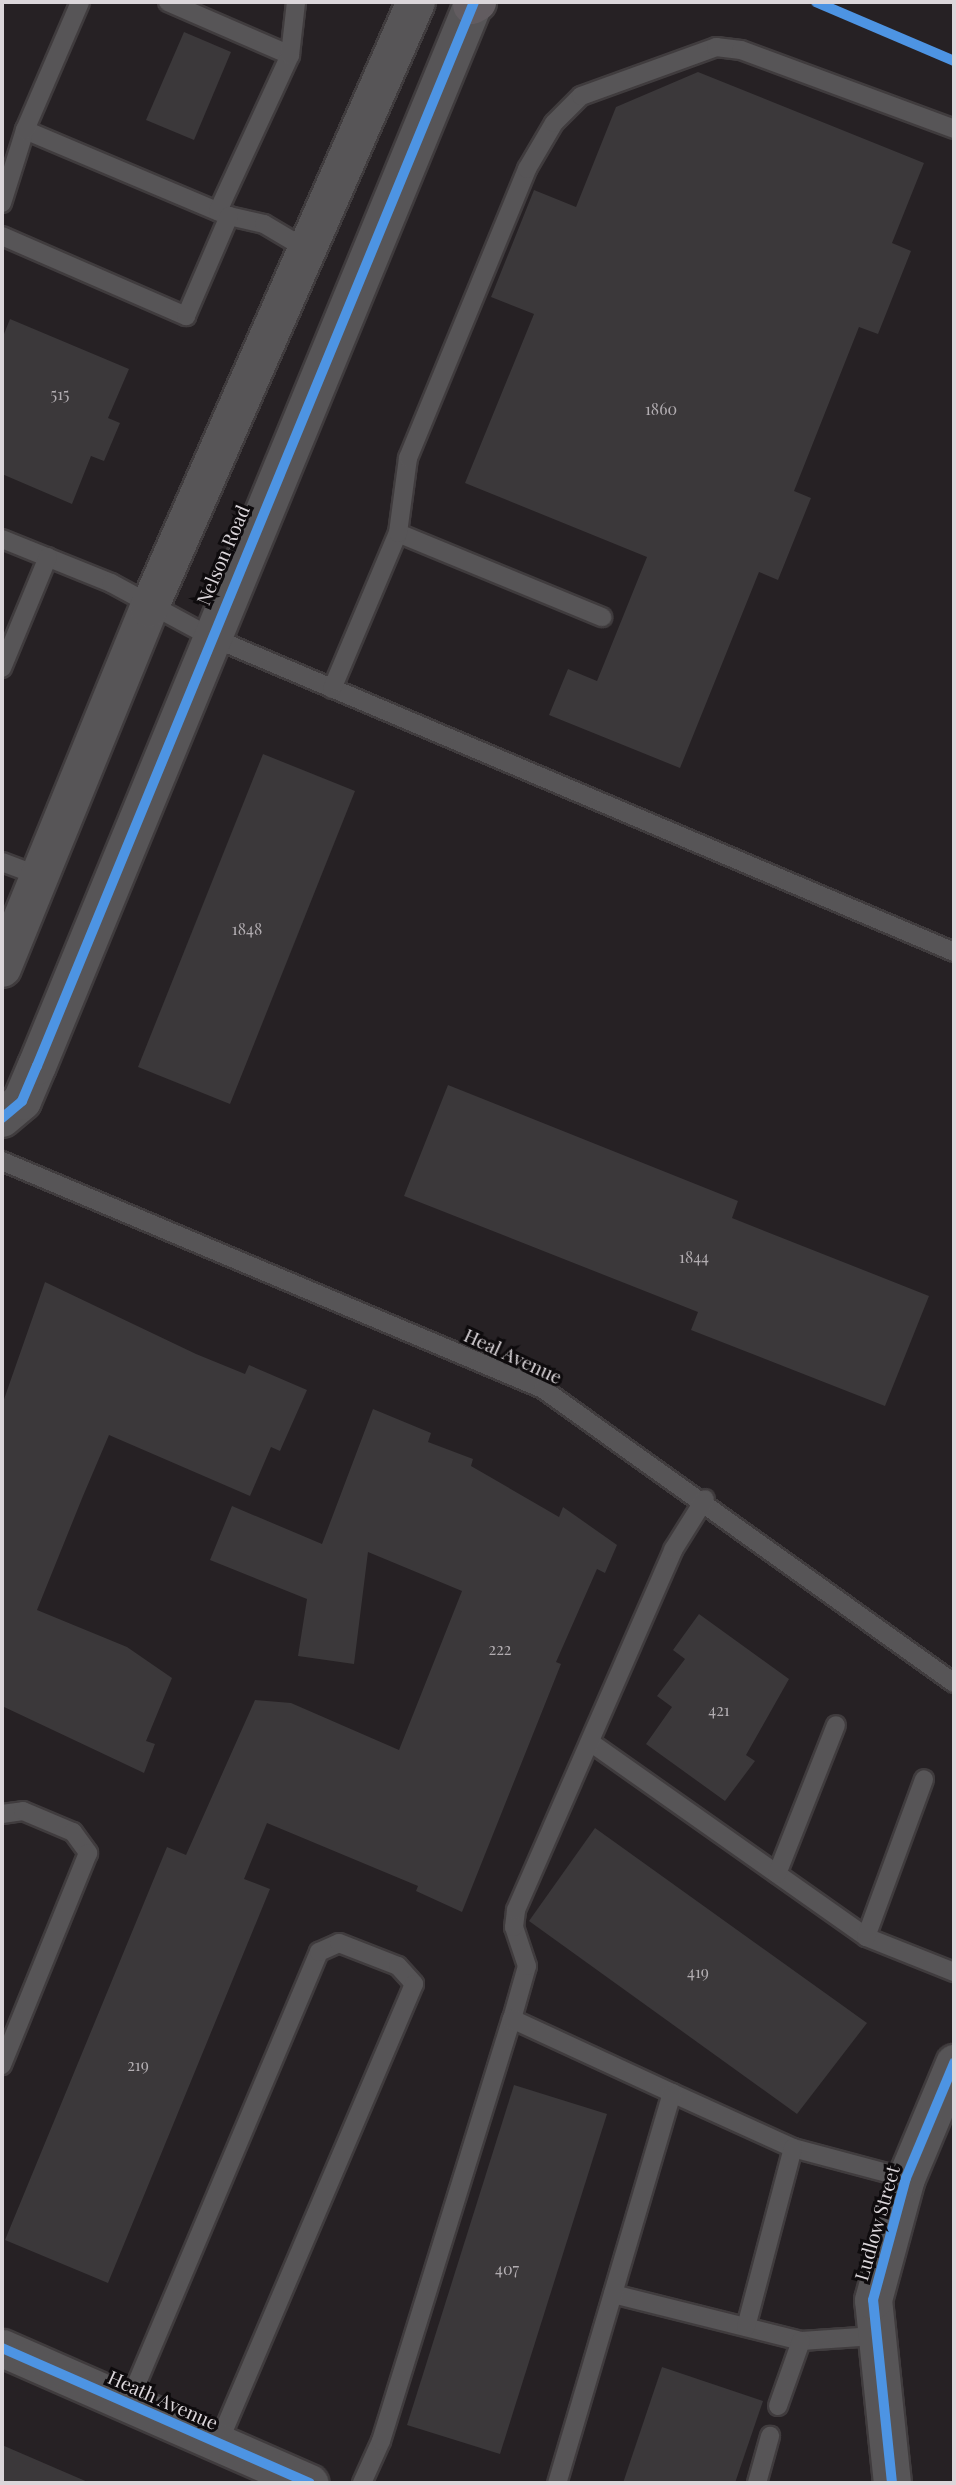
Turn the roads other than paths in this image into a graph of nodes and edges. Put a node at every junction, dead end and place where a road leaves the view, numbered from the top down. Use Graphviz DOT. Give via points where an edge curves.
graph roads {
  1 [pos="80,2"];
  2 [pos="168,2"];
  3 [pos="296,2"];
  4 [pos="416,2"];
  5 [pos="474,3"];
  6 [pos="290,55"];
  7 [pos="954,129"];
  8 [pos="25,130"];
  9 [pos="2,204"];
  10 [pos="224,213"];
  11 [pos="2,236"];
  12 [pos="306,249"];
  13 [pos="398,533"];
  14 [pos="2,539"];
  15 [pos="48,557"];
  16 [pos="149,608"];
  17 [pos="602,617"];
  18 [pos="209,636"];
  19 [pos="2,668"];
  20 [pos="332,689"];
  21 [pos="2,862"];
  22 [pos="43,877"];
  23 [pos="954,952"];
  24 [pos="2,968"];
  25 [pos="2,1118"];
  26 [pos="2,1161"];
  27 [pos="705,1499"];
  28 [pos="954,1683"];
  29 [pos="836,1725"];
  30 [pos="590,1742"];
  31 [pos="924,1779"];
  32 [pos="2,1814"];
  33 [pos="777,1874"];
  34 [pos="866,1937"];
  35 [pos="954,1972"];
  36 [pos="512,2019"];
  37 [pos="954,2063"];
  38 [pos="2,2065"];
  39 [pos="672,2093"];
  40 [pos="793,2148"];
  41 [pos="906,2178"];
  42 [pos="613,2294"];
  43 [pos="746,2327"];
  44 [pos="875,2336"];
  45 [pos="801,2341"];
  46 [pos="2,2348"];
  47 [pos="128,2404"];
  48 [pos="778,2406"];
  49 [pos="770,2436"];
  50 [pos="218,2444"];
  51 [pos="310,2483"];
  52 [pos="362,2483"];
  53 [pos="557,2483"];
  54 [pos="757,2483"];
  55 [pos="892,2483"];
  1 -- 8 [label="lane"];
  2 -- 6 [label="lane"];
  3 -- 6 [label="lane"];
  4 -- 12 [label="street"];
  5 -- 18 [label="street, Nelson Road"];
  6 -- 10 [label="lane"];
  7 -- 13 [label="lane" via="741,50 716,47 581,96 554,123 522,182 408,457"];
  8 -- 9 [label="lane"];
  8 -- 10 [label="lane"];
  10 -- 11 [label="lane" via="186,316"];
  10 -- 12 [label="lane" via="264,224"];
  12 -- 16 [label="street"];
  13 -- 17 [label="lane"];
  13 -- 20 [label="lane"];
  14 -- 15 [label="lane"];
  15 -- 16 [label="lane" via="111,583"];
  15 -- 19 [label="lane"];
  16 -- 18 [label="lane"];
  16 -- 22 [label="street"];
  18 -- 20 [label="lane"];
  18 -- 25 [label="street, Nelson Road" via="22,1101"];
  20 -- 23 [label="lane"];
  21 -- 22 [label="lane"];
  22 -- 24 [label="street"];
  26 -- 27 [label="lane, Heal Avenue" via="543,1389"];
  27 -- 28 [label="lane, Heal Avenue"];
  27 -- 30 [label="lane" via="673,1550"];
  29 -- 33 [label="lane"];
  30 -- 33 [label="lane"];
  30 -- 36 [label="lane" via="516,1910 514,1927 527,1966"];
  31 -- 34 [label="lane"];
  32 -- 38 [label="lane" via="23,1811 74,1832 88,1853"];
  33 -- 34 [label="lane"];
  34 -- 35 [label="lane"];
  36 -- 39 [label="lane"];
  36 -- 52 [label="lane" via="381,2441"];
  37 -- 41 [label="street, Ludlow Street"];
  39 -- 40 [label="lane"];
  39 -- 42 [label="lane"];
  40 -- 41 [label="lane"];
  40 -- 43 [label="lane"];
  41 -- 44 [label="street, Ludlow Street" via="873,2300"];
  42 -- 43 [label="lane"];
  42 -- 53 [label="lane"];
  43 -- 45 [label="lane"];
  44 -- 45 [label="lane"];
  44 -- 55 [label="street, Ludlow Street"];
  45 -- 48 [label="lane"];
  46 -- 47 [label="street, Heath Avenue"];
  47 -- 50 [label="street, Heath Avenue"];
  47 -- 50 [label="lane" via="318,1952 339,1943 398,1966 414,1984"];
  49 -- 54 [label="lane"];
  50 -- 51 [label="street, Heath Avenue"];
}
